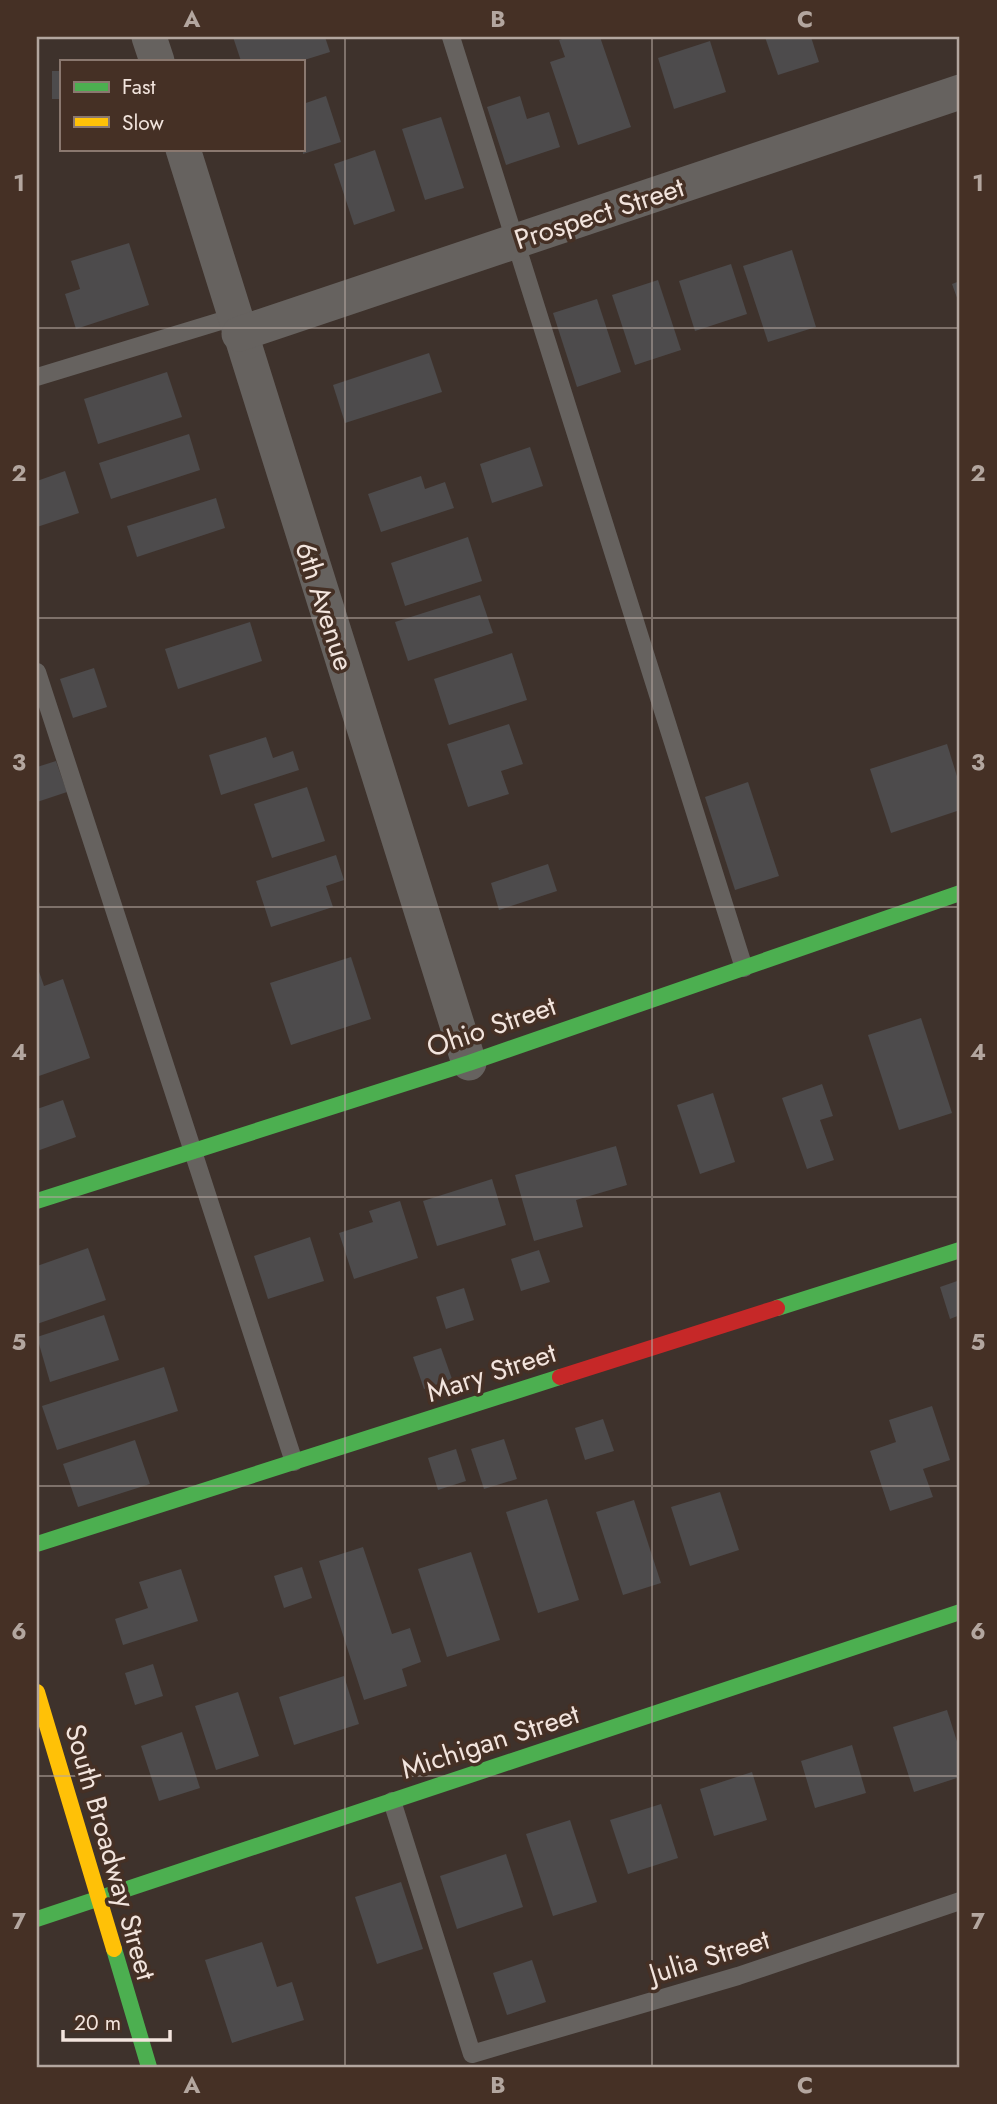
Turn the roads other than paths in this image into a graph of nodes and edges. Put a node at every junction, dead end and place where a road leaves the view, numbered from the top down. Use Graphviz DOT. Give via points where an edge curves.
graph roads {
  1 [pos="149,37"];
  2 [pos="451,37"];
  3 [pos="157,60"];
  4 [pos="960,92"];
  5 [pos="183,150"];
  6 [pos="513,242"];
  7 [pos="236,325"];
  8 [pos="37,377"];
  9 [pos="37,672"];
  10 [pos="960,893"];
  11 [pos="744,968"];
  12 [pos="469,1063"];
  13 [pos="192,1150"];
  14 [pos="37,1201"];
  15 [pos="960,1250"];
  16 [pos="294,1462"];
  17 [pos="37,1544"];
  18 [pos="960,1612"];
  19 [pos="37,1692"];
  20 [pos="392,1801"];
  21 [pos="96,1899"];
  22 [pos="960,1901"];
  23 [pos="37,1919"];
  24 [pos="149,2067"];
  1 -- 3 [label="street"];
  2 -- 6 [label="lane"];
  4 -- 6 [label="street, Prospect Street"];
  5 -- 7 [label="street, 6th Avenue"];
  6 -- 7 [label="street, Prospect Street"];
  6 -- 11 [label="lane"];
  7 -- 8 [label="lane"];
  7 -- 12 [label="street, 6th Avenue"];
  9 -- 13 [label="lane"];
  10 -- 11 [label="street, Ohio Street"];
  11 -- 12 [label="street, Ohio Street"];
  12 -- 13 [label="street, Ohio Street"];
  13 -- 14 [label="street, Ohio Street"];
  13 -- 16 [label="lane"];
  15 -- 16 [label="street, Mary Street"];
  16 -- 17 [label="street, Mary Street"];
  18 -- 20 [label="street, Michigan Street"];
  19 -- 21 [label="street, South Broadway Street"];
  20 -- 21 [label="street, Michigan Street"];
  20 -- 22 [label="lane, Julia Street" via="472,2054 738,1976"];
  21 -- 23 [label="street, Michigan Street"];
  21 -- 24 [label="street, South Broadway Street"];
}
